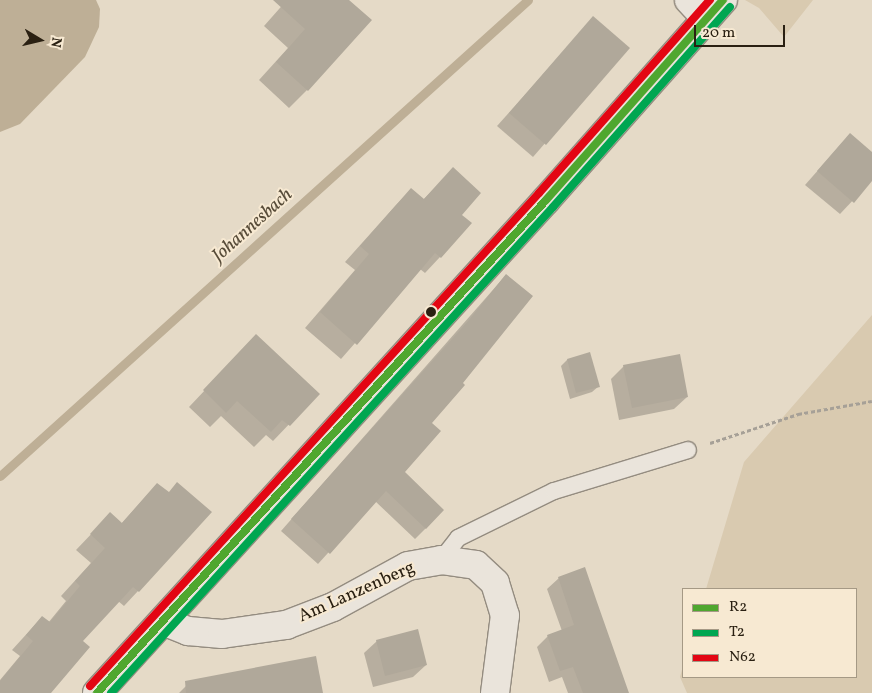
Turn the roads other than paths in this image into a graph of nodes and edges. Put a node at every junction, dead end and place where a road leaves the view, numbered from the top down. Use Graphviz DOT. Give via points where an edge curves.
graph roads {
  1 [pos="706,6"];
  2 [pos="688,450"];
  3 [pos="441,560"];
  4 [pos="163,620"];
  5 [pos="97,693"];
  6 [pos="495,693"];
  1 -- 4 [label="main road" via="546,200"];
  2 -- 3 [label="lane" via="554,491 458,538"];
  3 -- 4 [label="main road, Am Lanzenberg" via="408,566 333,608 286,625 222,634 188,631"];
  3 -- 6 [label="main road, Am Lanzenberg" via="476,565 496,583 505,615"];
  4 -- 5 [label="main road"];
}
